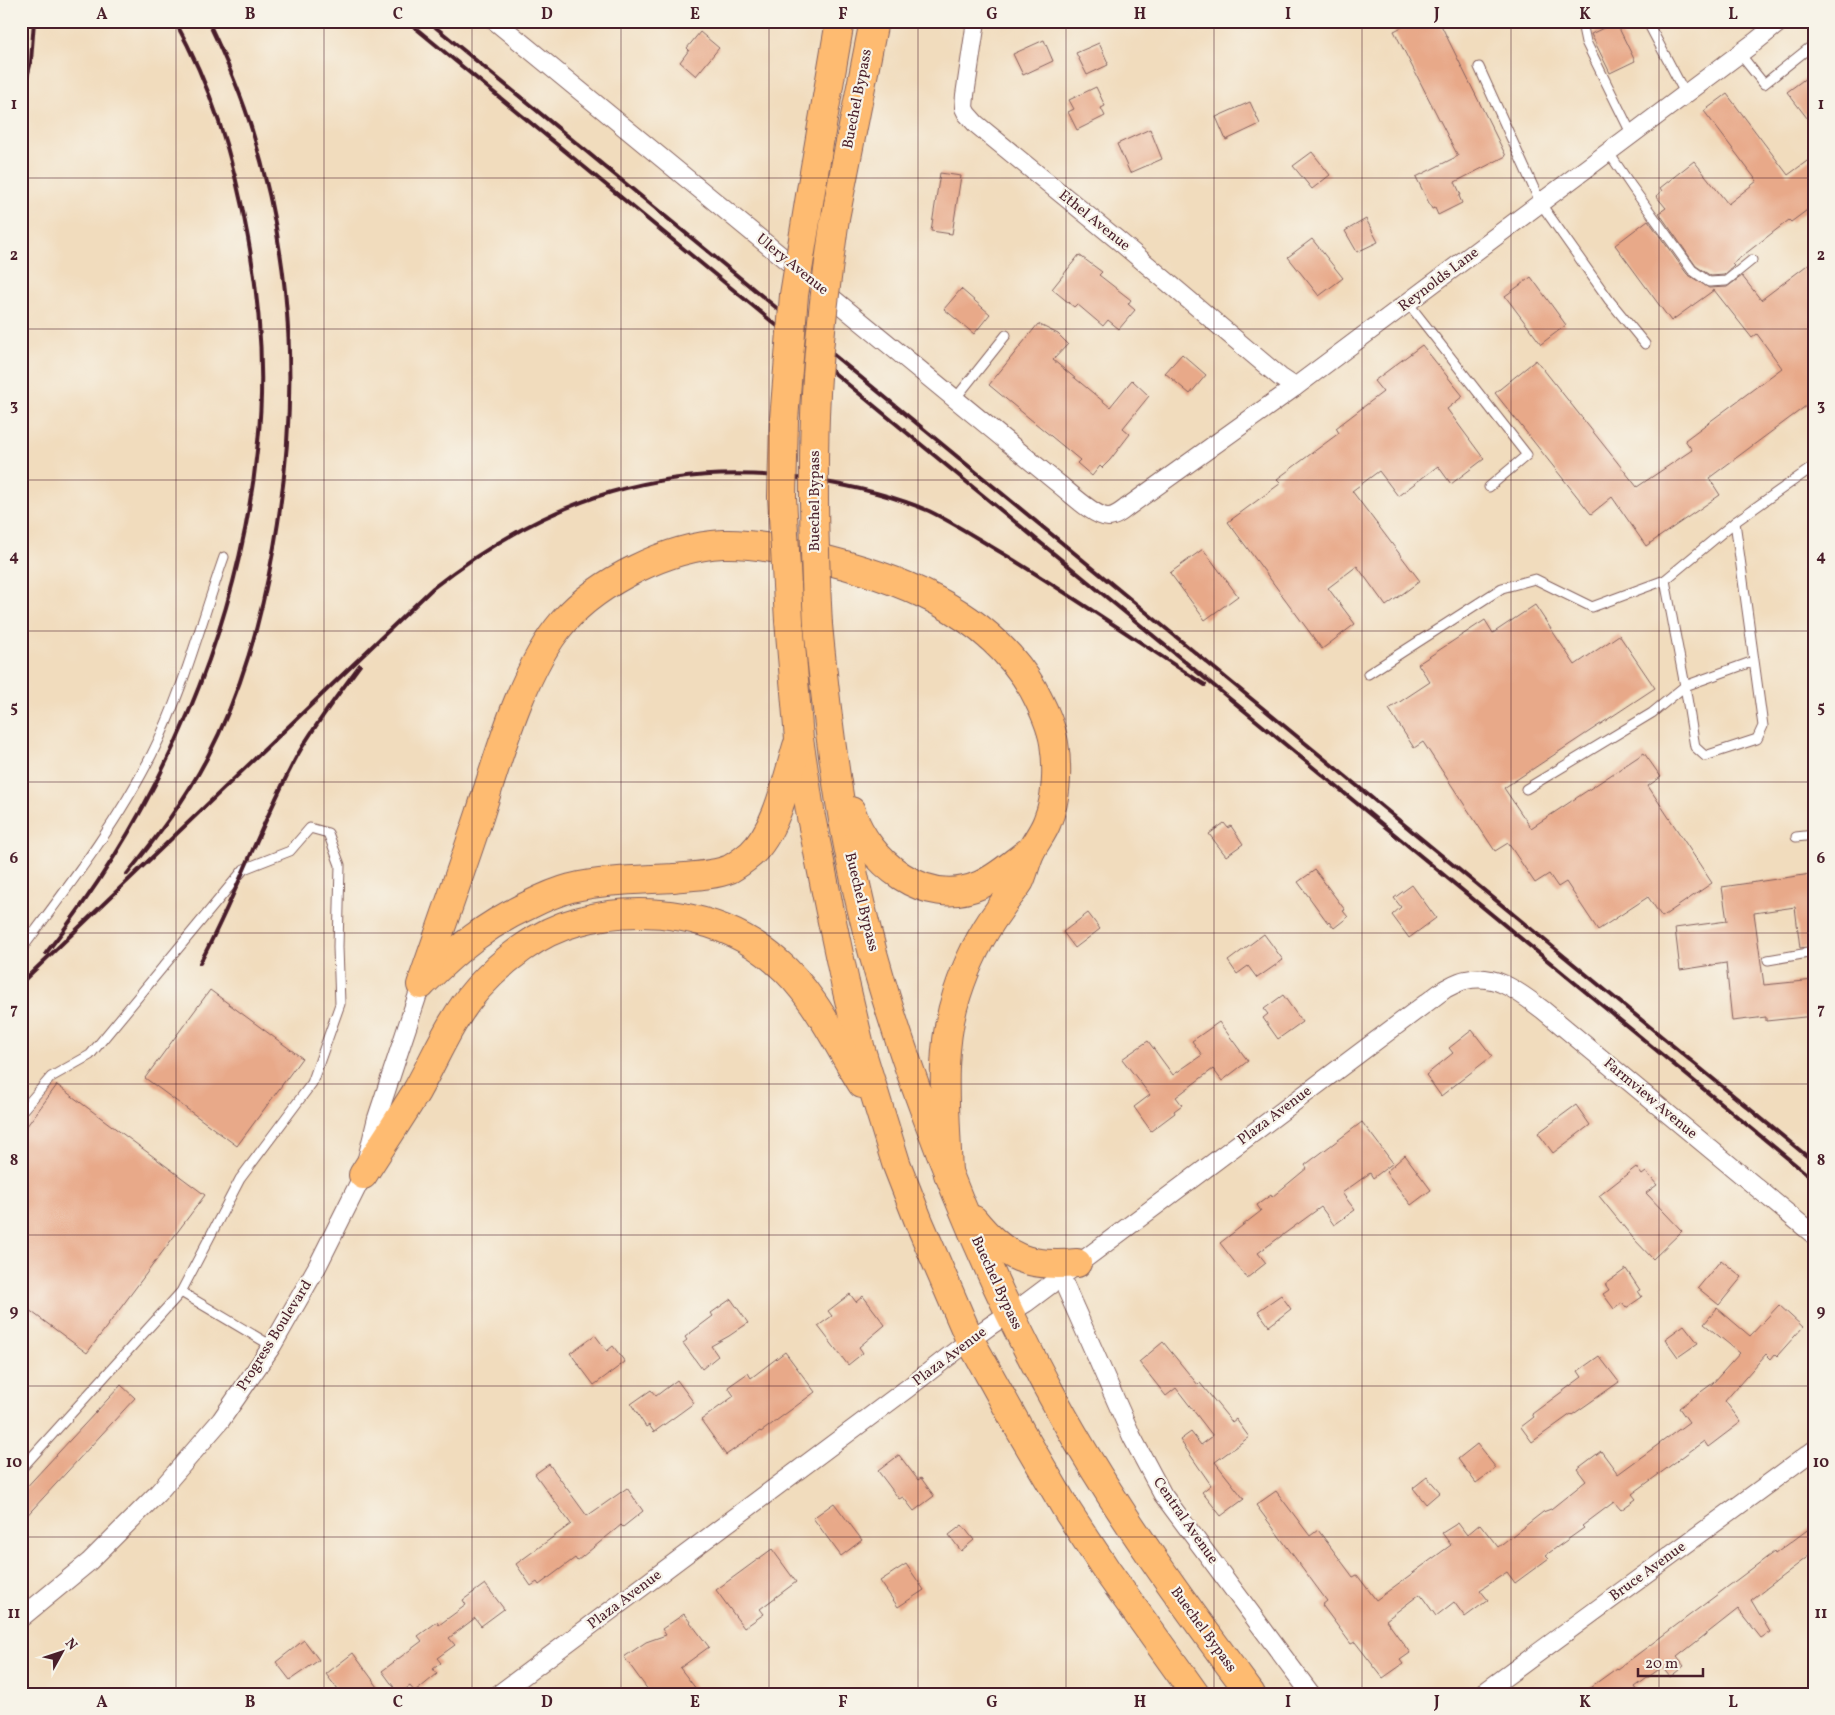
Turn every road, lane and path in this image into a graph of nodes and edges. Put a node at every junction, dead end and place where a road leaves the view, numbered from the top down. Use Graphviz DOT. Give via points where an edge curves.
graph roads {
  1 [pos="495,21"];
  2 [pos="840,21"];
  3 [pos="874,21"];
  4 [pos="976,21"];
  5 [pos="1583,21"];
  6 [pos="1647,21"];
  7 [pos="1781,21"];
  8 [pos="1814,44"];
  9 [pos="1740,54"];
  10 [pos="1479,67"];
  11 [pos="1686,95"];
  12 [pos="1632,136"];
  13 [pos="1609,153"];
  14 [pos="1541,204"];
  15 [pos="1752,260"];
  16 [pos="1408,303"];
  17 [pos="1006,335"];
  18 [pos="1645,344"];
  19 [pos="1295,387"];
  20 [pos="955,399"];
  21 [pos="1814,466"];
  22 [pos="1489,487"];
  23 [pos="1089,508"];
  24 [pos="1735,522"];
  25 [pos="224,557"];
  26 [pos="1665,580"];
  27 [pos="1754,661"];
  28 [pos="1368,674"];
  29 [pos="1685,686"];
  30 [pos="799,739"];
  31 [pos="834,758"];
  32 [pos="1526,789"];
  33 [pos="1814,835"];
  34 [pos="1796,837"];
  35 [pos="1032,850"];
  36 [pos="21,950"];
  37 [pos="1814,952"];
  38 [pos="1768,960"];
  39 [pos="1478,979"];
  40 [pos="421,985"];
  41 [pos="21,1112"];
  42 [pos="881,1116"];
  43 [pos="948,1174"];
  44 [pos="363,1175"];
  45 [pos="958,1200"];
  46 [pos="1814,1235"];
  47 [pos="1069,1270"];
  48 [pos="181,1292"];
  49 [pos="1010,1312"];
  50 [pos="970,1340"];
  51 [pos="272,1346"];
  52 [pos="1814,1450"];
  53 [pos="21,1469"];
  54 [pos="21,1618"];
  55 [pos="499,1694"];
  56 [pos="1196,1694"];
  57 [pos="1250,1694"];
  58 [pos="1311,1694"];
  59 [pos="1482,1694"];
  1 -- 20 [label="street, Ulery Avenue"];
  2 -- 30 [label="main road, Buechel Bypass, bridge" via="794,294 784,420 782,497"];
  3 -- 31 [label="main road, Buechel Bypass, bridge" via="835,218 816,394 814,524 818,625"];
  4 -- 19 [label="street, Ethel Avenue" via="965,95 967,114"];
  5 -- 12 [label="lane" via="1586,42"];
  6 -- 11 [label="lane"];
  7 -- 9 [label="street, Reynolds Lane"];
  8 -- 9 [label="lane" via="1764,84"];
  9 -- 11 [label="street, Reynolds Lane"];
  10 -- 14 [label="lane"];
  11 -- 12 [label="street, Reynolds Lane"];
  12 -- 13 [label="street, Reynolds Lane"];
  13 -- 14 [label="street, Reynolds Lane"];
  13 -- 15 [label="lane" via="1692,270 1709,282 1726,281"];
  14 -- 16 [label="street, Reynolds Lane"];
  14 -- 18 [label="lane" via="1609,300"];
  16 -- 19 [label="street, Reynolds Lane"];
  16 -- 22 [label="lane" via="1528,455"];
  17 -- 20 [label="lane"];
  19 -- 23 [label="street, Reynolds Lane" via="1114,516 1107,517"];
  20 -- 23 [label="street, Ulery Avenue"];
  21 -- 24 [label="lane"];
  24 -- 26 [label="lane"];
  24 -- 27 [label="lane"];
  25 -- 36 [label="lane" via="189,666 153,752 130,795 70,887"];
  26 -- 28 [label="lane" via="1592,607 1535,579 1502,588"];
  26 -- 29 [label="lane"];
  27 -- 29 [label="lane"];
  27 -- 29 [label="lane" via="1763,726 1757,739 1705,756 1695,747"];
  29 -- 32 [label="lane" via="1652,713"];
  30 -- 40 [label="main road" via="770,826 762,841 741,862 730,869 702,876 591,884 548,896 486,928 465,943"];
  30 -- 42 [label="main road, Buechel Bypass" via="811,817 845,984"];
  31 -- 35 [label="main road" via="854,820 866,843 888,866 914,884 938,890 980,885"];
  31 -- 43 [label="main road, Buechel Bypass" via="847,842 883,990"];
  33 -- 34 [label="lane"];
  35 -- 40 [label="main road" via="1053,804 1054,742 1041,703 1018,665 982,630 923,594 864,570 793,552 749,545 723,544 678,552 642,566 598,592 561,624 545,646 514,713"];
  35 -- 43 [label="main road" via="1020,880 979,939 956,998 945,1066"];
  37 -- 38 [label="lane"];
  39 -- 46 [label="street, Farmview Avenue" via="1513,988 1543,1010"];
  39 -- 47 [label="street, Plaza Avenue" via="1465,980 1445,989"];
  40 -- 44 [label="street, Progress Boulevard" via="377,1118"];
  41 -- 48 [label="lane" via="52,1078 90,1055 244,869 290,851 310,828 328,833 340,865 340,1004 312,1083 240,1179"];
  42 -- 44 [label="main road" via="821,1012 775,960 731,931 687,918 631,913 600,916 574,922 520,949 482,983 459,1011 416,1092"];
  42 -- 50 [label="main road, Buechel Bypass" via="919,1222"];
  43 -- 45 [label="main road, Buechel Bypass"];
  44 -- 51 [label="street, Progress Boulevard" via="317,1267"];
  45 -- 47 [label="main road" via="988,1237 1014,1256"];
  45 -- 49 [label="main road, Buechel Bypass"];
  47 -- 49 [label="street, Plaza Avenue"];
  47 -- 58 [label="street, Central Avenue" via="1132,1437 1163,1495"];
  48 -- 51 [label="lane"];
  48 -- 53 [label="lane"];
  49 -- 50 [label="street, Plaza Avenue"];
  49 -- 57 [label="main road, Buechel Bypass" via="1064,1418 1103,1482 1150,1556"];
  50 -- 55 [label="street, Plaza Avenue"];
  50 -- 56 [label="main road, Buechel Bypass" via="1068,1512"];
  51 -- 54 [label="street, Progress Boulevard" via="221,1420 157,1494 89,1562"];
  52 -- 59 [label="street, Bruce Avenue"];
}
